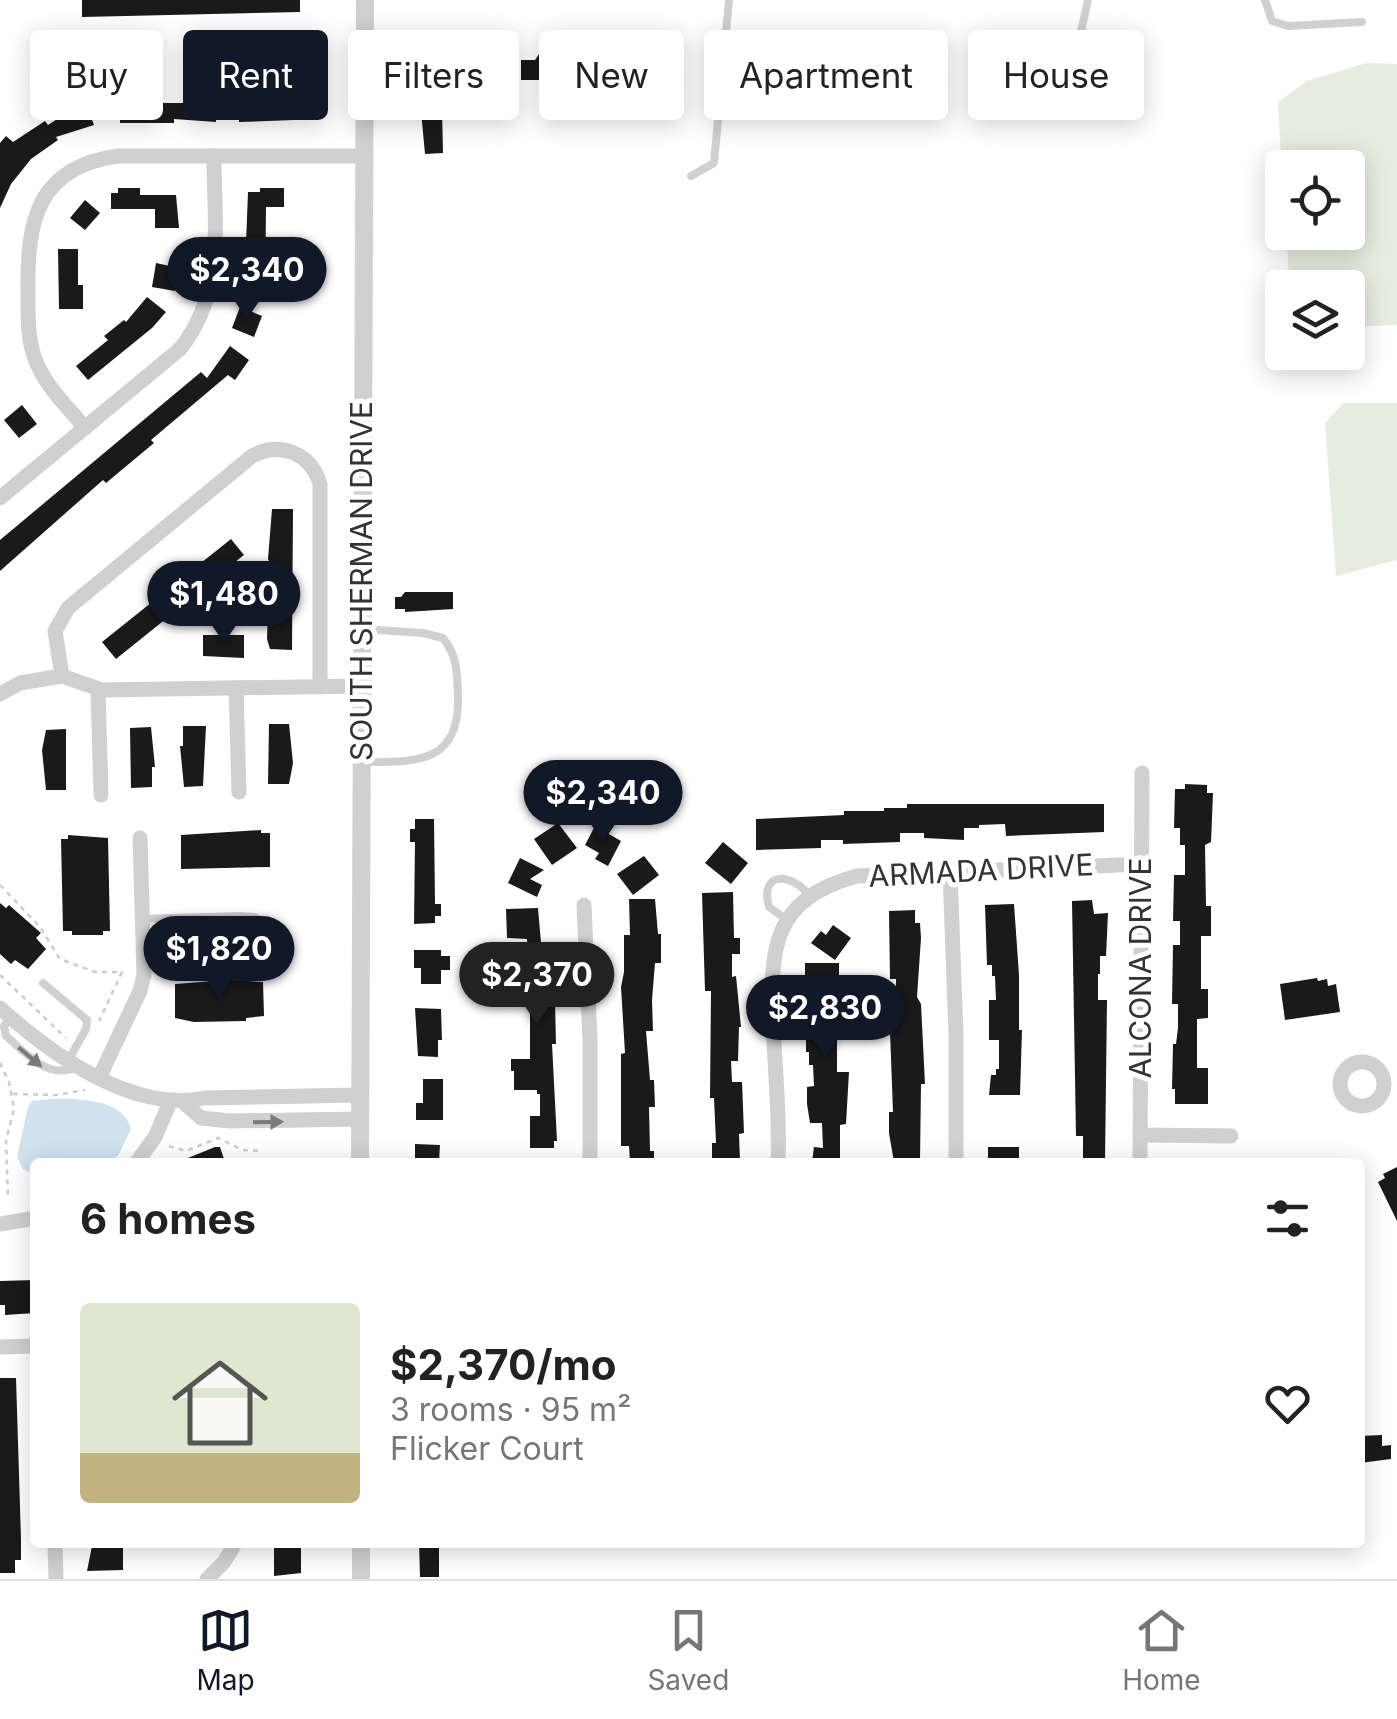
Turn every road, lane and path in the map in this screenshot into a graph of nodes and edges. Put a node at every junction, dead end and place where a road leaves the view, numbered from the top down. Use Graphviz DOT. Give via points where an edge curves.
graph roads {
  1 [pos="365,0"];
  2 [pos="728,0"];
  3 [pos="1088,0"];
  4 [pos="1265,0"];
  5 [pos="1362,22"];
  6 [pos="1081,30"];
  7 [pos="214,156"];
  8 [pos="364,156"];
  9 [pos="692,176"];
  10 [pos="85,428"];
  11 [pos="0,498"];
  12 [pos="362,629"];
  13 [pos="62,676"];
  14 [pos="361,686"];
  15 [pos="320,687"];
  16 [pos="236,688"];
  17 [pos="98,689"];
  18 [pos="0,694"];
  19 [pos="361,762"];
  20 [pos="1142,773"];
  21 [pos="238,792"];
  22 [pos="101,795"];
  23 [pos="140,838"];
  24 [pos="1141,864"];
  25 [pos="950,872"];
  26 [pos="0,885"];
  27 [pos="810,896"];
  28 [pos="584,905"];
  29 [pos="143,919"];
  30 [pos="787,920"];
  31 [pos="144,946"];
  32 [pos="0,974"];
  33 [pos="43,983"];
  34 [pos="5,1013"];
  35 [pos="98,1024"];
  36 [pos="73,1059"];
  37 [pos="0,1063"];
  38 [pos="94,1081"];
  39 [pos="12,1094"];
  40 [pos="360,1095"];
  41 [pos="177,1101"];
  42 [pos="359,1119"];
  43 [pos="1140,1135"];
  44 [pos="1232,1136"];
  45 [pos="155,1138"];
  46 [pos="262,1150"];
  47 [pos="139,1158"];
  48 [pos="360,1158"];
  49 [pos="590,1158"];
  50 [pos="778,1158"];
  51 [pos="956,1158"];
  52 [pos="1140,1158"];
  53 [pos="8,1198"];
  54 [pos="30,1219"];
  55 [pos="0,1224"];
  56 [pos="30,1346"];
  57 [pos="0,1347"];
  58 [pos="55,1548"];
  59 [pos="232,1548"];
  60 [pos="361,1548"];
  61 [pos="56,1579"];
  62 [pos="207,1579"];
  63 [pos="360,1579"];
  1 -- 8 [label="street, SOUTH SHERMAN DRIVE"];
  2 -- 9 [label="lane" via="714,163"];
  3 -- 6 [label="lane"];
  4 -- 5 [label="lane" via="1272,20 1288,26"];
  7 -- 8 [label="street"];
  7 -- 10 [label="street" via="214,271 203,316 180,349"];
  7 -- 10 [label="street" via="118,156 83,165 40,204 27,256 29,329 36,362"];
  8 -- 12 [label="street, SOUTH SHERMAN DRIVE"];
  10 -- 11 [label="street"];
  12 -- 14 [label="street, SOUTH SHERMAN DRIVE"];
  12 -- 19 [label="lane" via="443,638 457,660 458,708 450,740 428,757"];
  13 -- 15 [label="street" via="54,639 68,608 252,456 274,449 306,460 321,489"];
  13 -- 17 [label="street"];
  13 -- 18 [label="street"];
  14 -- 15 [label="street"];
  14 -- 19 [label="street, SOUTH SHERMAN DRIVE"];
  15 -- 16 [label="street"];
  16 -- 17 [label="street"];
  16 -- 21 [label="street"];
  17 -- 22 [label="street"];
  19 -- 40 [label="street, SOUTH SHERMAN DRIVE"];
  20 -- 24 [label="street, ALCONA DRIVE"];
  23 -- 29 [label="street"];
  24 -- 25 [label="street, ARMADA DRIVE"];
  24 -- 43 [label="street, ALCONA DRIVE"];
  25 -- 27 [label="street, ARMADA DRIVE" via="857,876"];
  25 -- 51 [label="street"];
  26 -- 35 [label="path" via="60,959 95,972 122,972"];
  27 -- 30 [label="street"];
  27 -- 30 [label="lane" via="789,878 774,882 767,902"];
  28 -- 49 [label="street"];
  29 -- 31 [label="street"];
  29 -- 31 [label="lane" via="240,916 262,922 255,944"];
  30 -- 50 [label="street" via="771,972"];
  31 -- 38 [label="street" via="140,991"];
  32 -- 36 [label="path" via="61,1030"];
  33 -- 36 [label="lane" via="86,1020"];
  34 -- 36 [label="street"];
  36 -- 38 [label="street"];
  37 -- 39 [label="path"];
  38 -- 39 [label="path" via="84,1091"];
  38 -- 41 [label="street"];
  39 -- 53 [label="path"];
  40 -- 41 [label="street"];
  40 -- 42 [label="street, SOUTH SHERMAN DRIVE"];
  41 -- 42 [label="street, one-way" via="201,1118 230,1121"];
  41 -- 45 [label="street"];
  42 -- 48 [label="street, SOUTH SHERMAN DRIVE"];
  43 -- 44 [label="street"];
  43 -- 52 [label="street, ALCONA DRIVE"];
  45 -- 46 [label="path" via="182,1151 218,1138"];
  45 -- 47 [label="street"];
  54 -- 55 [label="street"];
  56 -- 57 [label="street"];
  58 -- 61 [label="street"];
  59 -- 62 [label="street"];
  60 -- 63 [label="street"];
}
